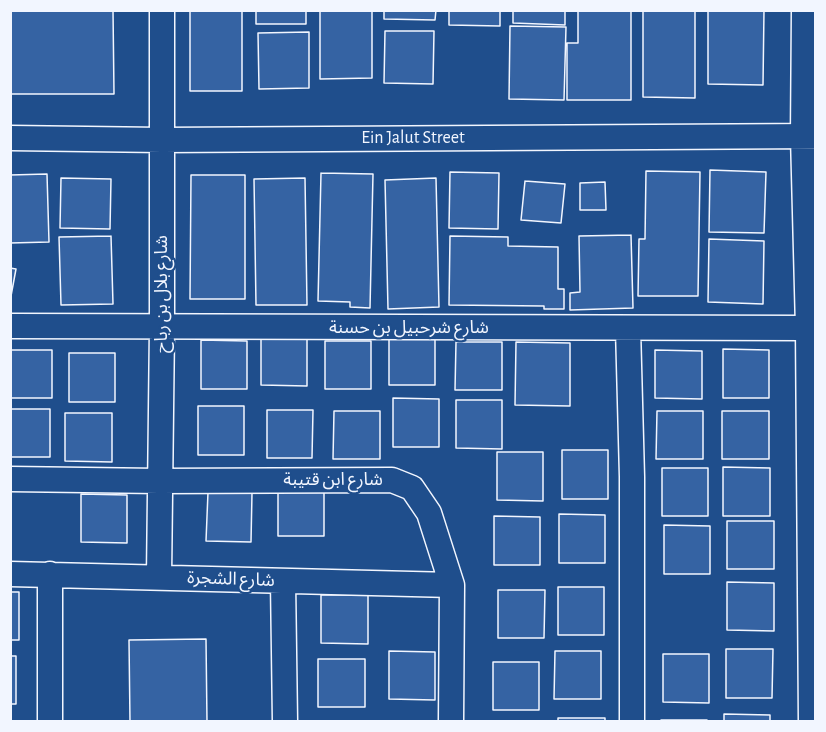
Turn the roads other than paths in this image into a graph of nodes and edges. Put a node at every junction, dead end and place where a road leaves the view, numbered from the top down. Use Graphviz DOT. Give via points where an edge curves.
graph roads {
  1 [pos="162,10"];
  2 [pos="804,10"];
  3 [pos="809,136"];
  4 [pos="10,138"];
  5 [pos="162,140"];
  6 [pos="10,326"];
  7 [pos="162,327"];
  8 [pos="628,328"];
  9 [pos="808,328"];
  10 [pos="10,479"];
  11 [pos="159,481"];
  12 [pos="10,574"];
  13 [pos="50,574"];
  14 [pos="159,577"];
  15 [pos="283,581"];
  16 [pos="452,585"];
  17 [pos="50,722"];
  18 [pos="285,722"];
  19 [pos="451,722"];
  20 [pos="632,722"];
  21 [pos="811,722"];
  1 -- 5 [label="street, شارع بلال بن رباح"];
  2 -- 3 [label="street"];
  3 -- 5 [label="street, Ein Jalut Street"];
  3 -- 9 [label="street"];
  4 -- 5 [label="street, Ein Jalut Street"];
  5 -- 7 [label="street, شارع بلال بن رباح"];
  6 -- 7 [label="street, شارع شرحبيل بن حسنة"];
  7 -- 8 [label="street, شارع شرحبيل بن حسنة"];
  7 -- 11 [label="street, شارع بلال بن رباح"];
  8 -- 9 [label="street, شارع شرحبيل بن حسنة"];
  8 -- 20 [label="street"];
  9 -- 21 [label="street"];
  10 -- 11 [label="street, شارع ابن قتيبة"];
  11 -- 14 [label="street, شارع بلال بن رباح"];
  11 -- 16 [label="street, شارع ابن قتيبة" via="392,480 412,488 422,500"];
  12 -- 13 [label="street, شارع الشجرة"];
  13 -- 14 [label="street, شارع الشجرة"];
  13 -- 17 [label="street"];
  14 -- 15 [label="street, شارع الشجرة"];
  15 -- 16 [label="street, شارع الشجرة"];
  15 -- 18 [label="street"];
  16 -- 19 [label="street, شارع ابن قتيبة"];
}
